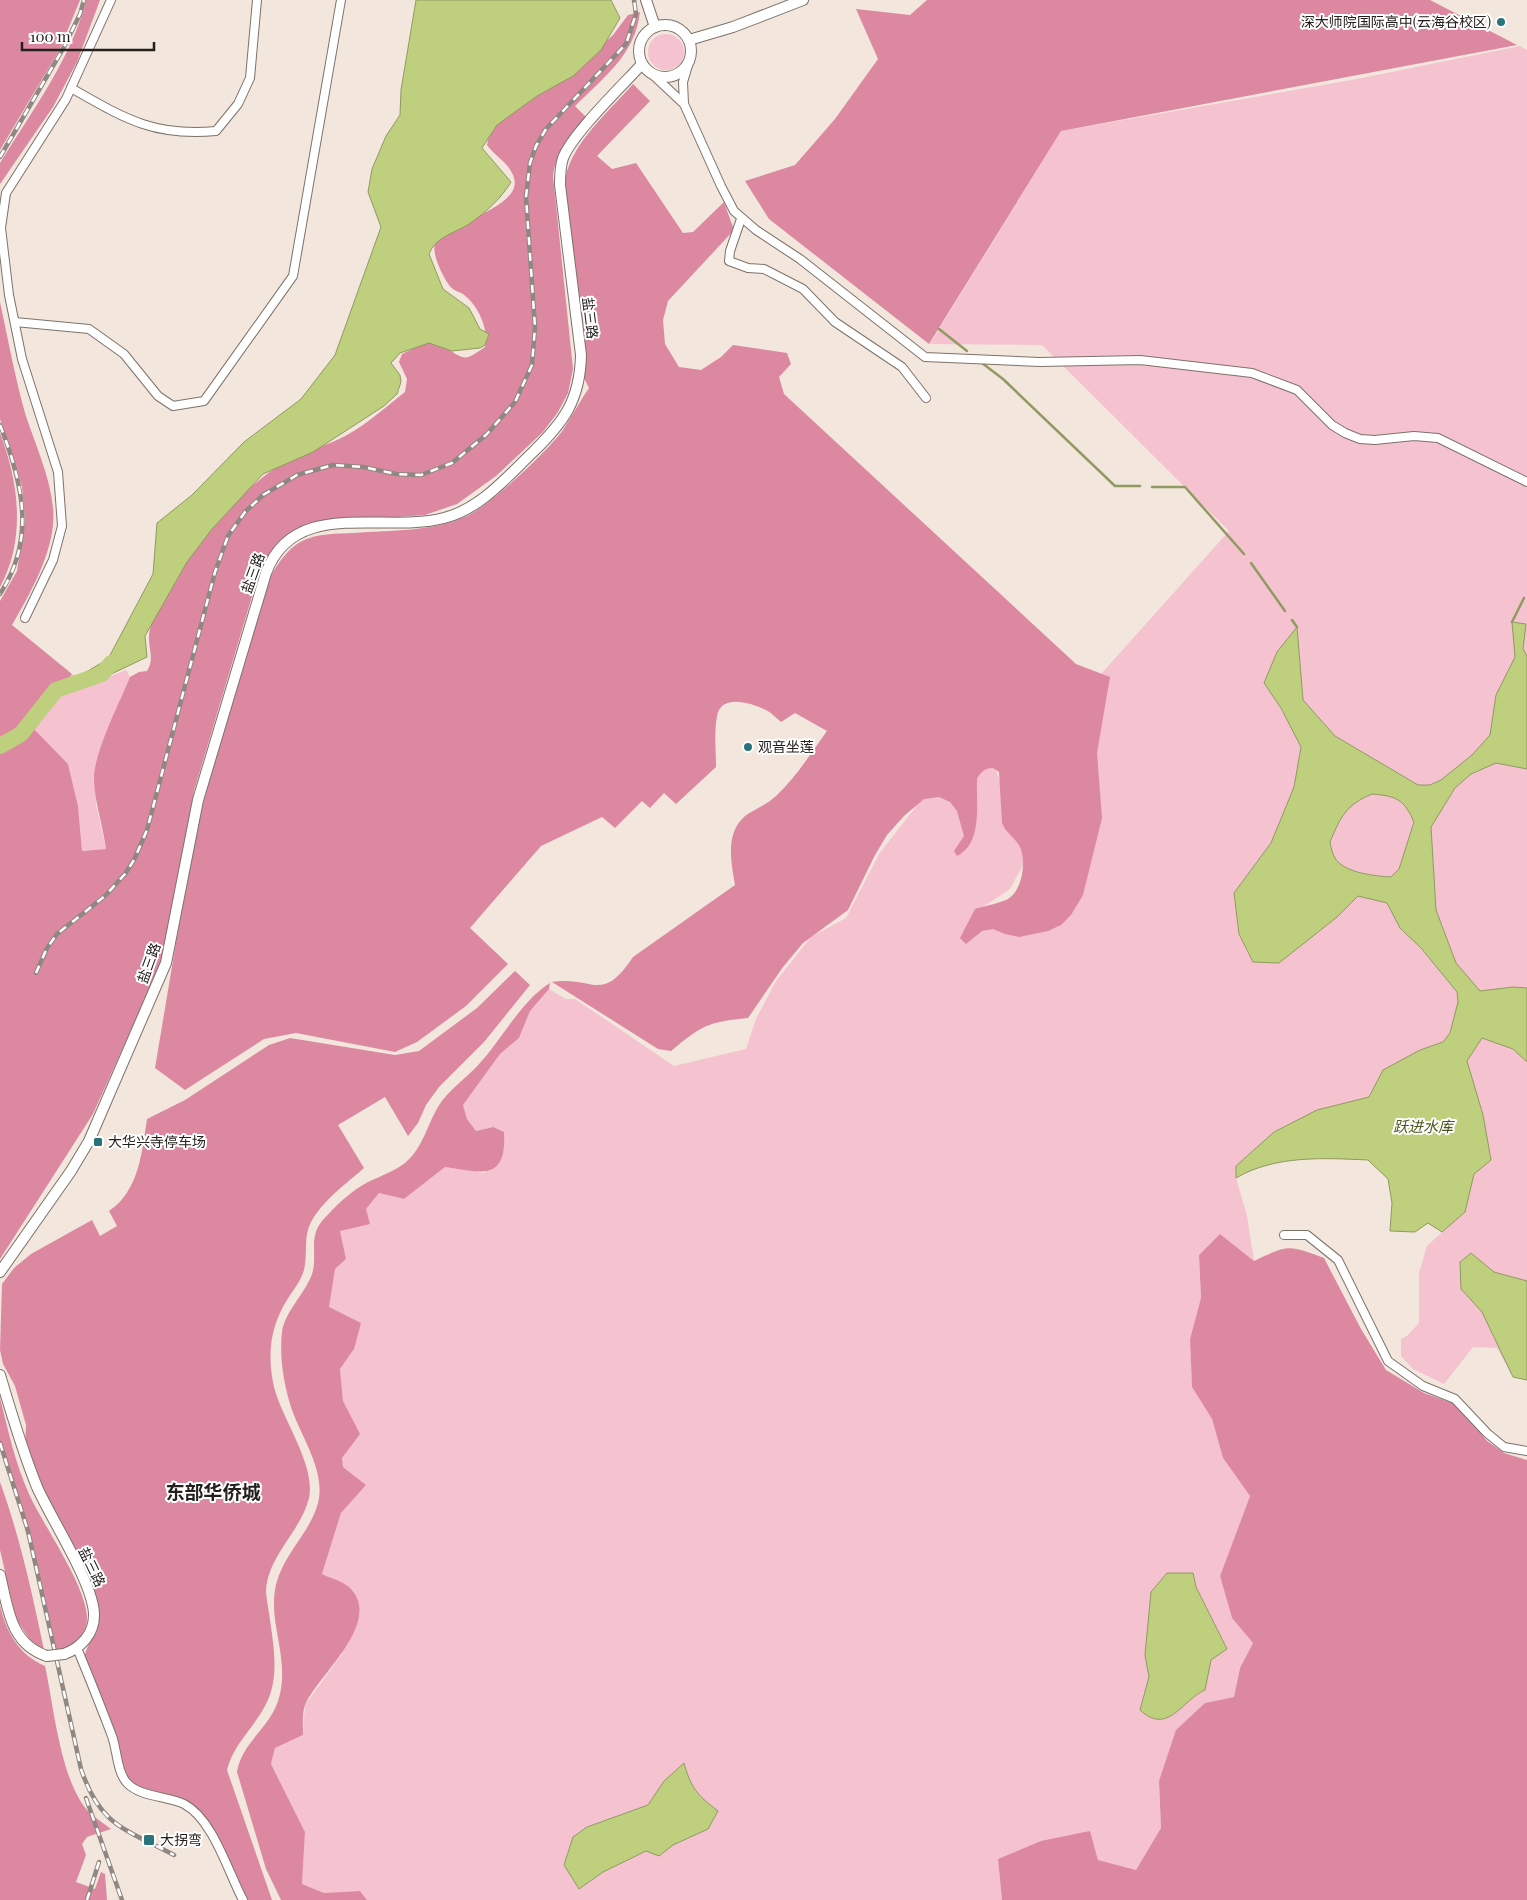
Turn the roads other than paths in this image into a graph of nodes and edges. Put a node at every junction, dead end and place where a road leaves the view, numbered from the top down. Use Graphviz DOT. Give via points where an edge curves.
graph roads {
  1 [pos="110,0"];
  2 [pos="257,0"];
  3 [pos="341,0"];
  4 [pos="646,0"];
  5 [pos="803,0"];
  6 [pos="655,27"];
  7 [pos="690,40"];
  8 [pos="642,64"];
  9 [pos="688,65"];
  10 [pos="652,74"];
  11 [pos="71,88"];
  12 [pos="684,104"];
  13 [pos="741,219"];
  14 [pos="15,322"];
  15 [pos="926,398"];
  16 [pos="1527,482"];
  17 [pos="25,618"];
  18 [pos="1284,1235"];
  19 [pos="0,1272"];
  20 [pos="0,1374"];
  21 [pos="1527,1451"];
  22 [pos="0,1575"];
  23 [pos="77,1648"];
  24 [pos="243,1900"];
  1 -- 11 [label="street"];
  2 -- 11 [label="street" via="250,78 238,104 216,131 188,134 153,128 123,117"];
  3 -- 14 [label="street" via="293,276 204,401 173,406 158,396 124,354 89,329"];
  4 -- 6 [label="main road"];
  5 -- 7 [label="main road"];
  6 -- 7 [label="main road" via="675,27"];
  6 -- 8 [label="main road" via="645,34 640,45"];
  7 -- 9 [label="main road" via="692,53"];
  8 -- 10 [label="main road"];
  8 -- 19 [label="main road, 盐三路" via="574,140 560,168 581,355 579,383 570,408 551,434 496,488 459,513 432,521 319,525 294,535 275,552 208,763 166,963 89,1141"];
  9 -- 10 [label="main road" via="672,77"];
  9 -- 12 [label="street" via="682,82"];
  10 -- 12 [label="street"];
  11 -- 14 [label="street" via="6,192 2,228"];
  12 -- 13 [label="street" via="728,201"];
  13 -- 15 [label="street" via="730,251 730,261 748,268 764,269 803,289 835,322 902,367"];
  13 -- 16 [label="street" via="800,258 925,357 1040,362 1140,360 1252,372 1298,390 1332,425 1360,439 1438,438"];
  14 -- 17 [label="street" via="22,359 58,472 62,526 53,560"];
  18 -- 21 [label="street" via="1307,1235 1338,1260 1388,1361 1423,1386 1455,1399 1504,1448"];
  20 -- 23 [label="main road, 盐三路" via="37,1487 92,1599 92,1628"];
  22 -- 23 [label="main road, 盐三路, bridge" via="12,1625 31,1649 46,1656 64,1654"];
  23 -- 24 [label="street" via="113,1738 126,1783 136,1790 186,1805 204,1823"];
}
